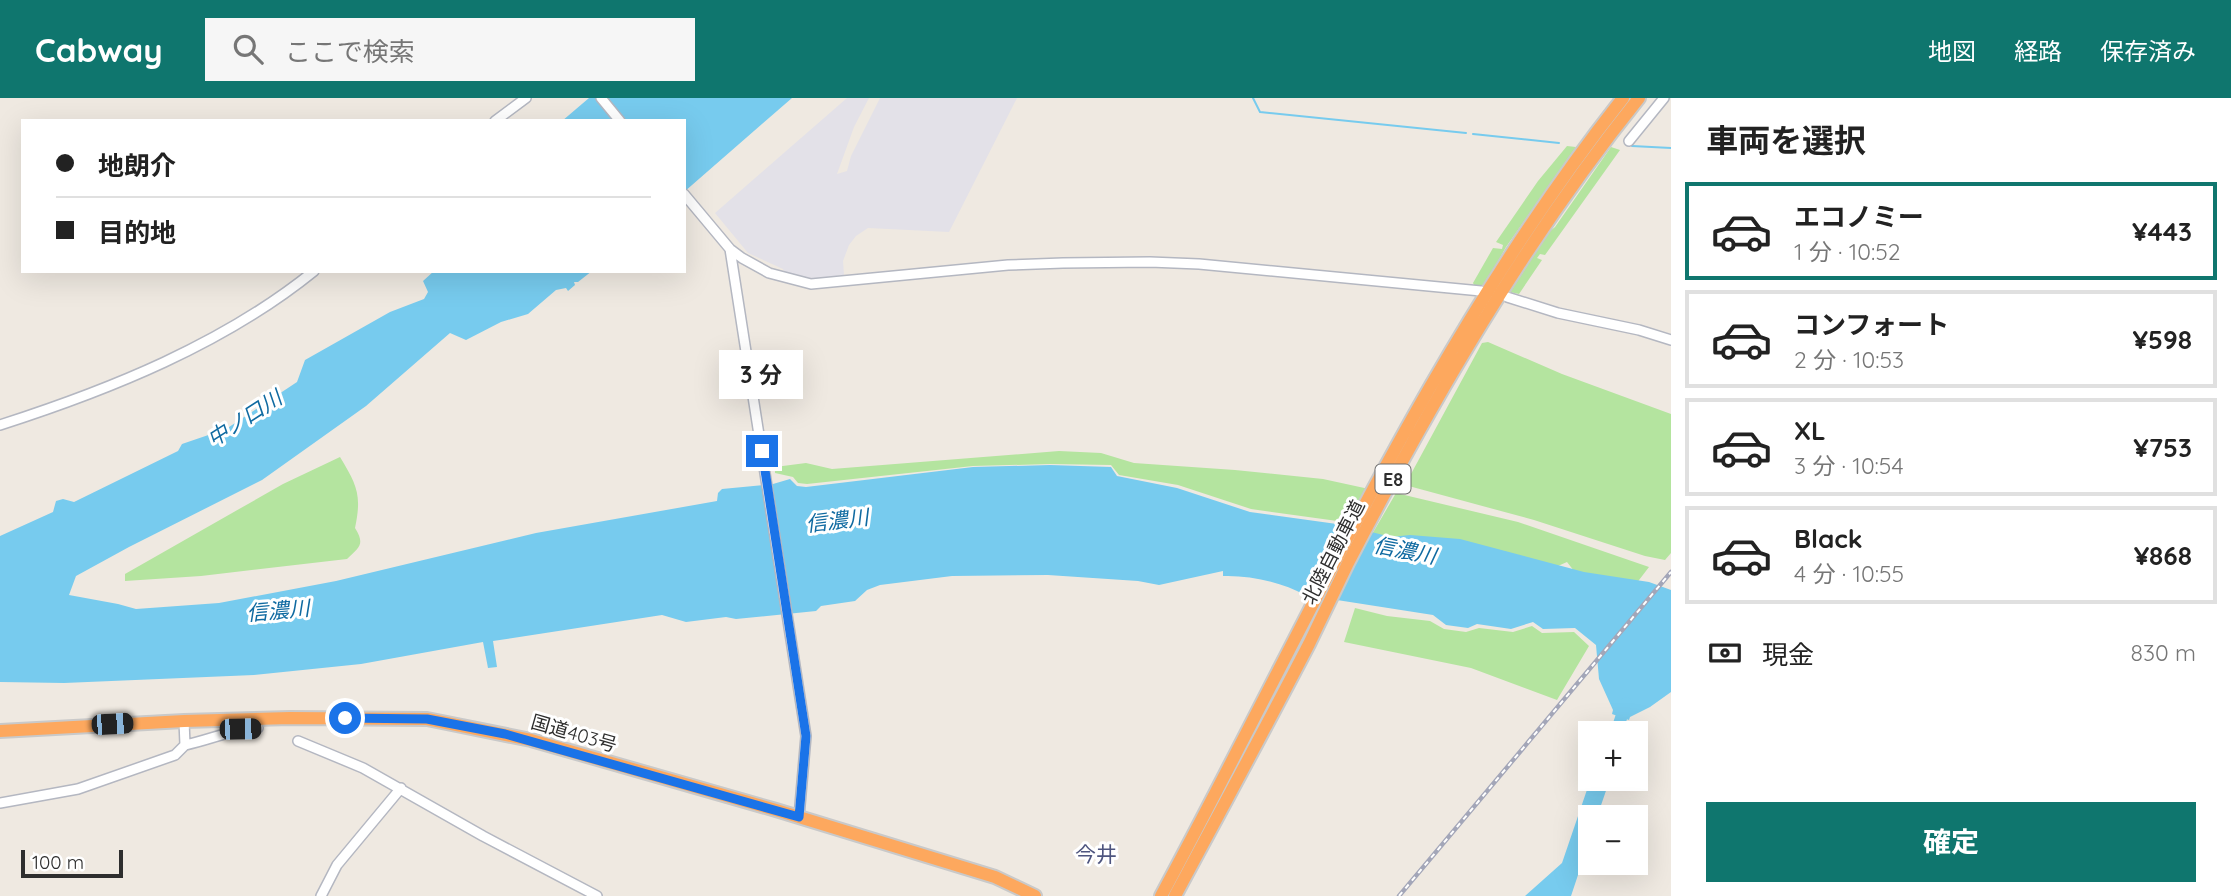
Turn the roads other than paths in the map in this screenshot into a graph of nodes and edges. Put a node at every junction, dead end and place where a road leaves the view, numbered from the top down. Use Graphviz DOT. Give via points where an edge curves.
graph roads {
  1 [pos="526,98"];
  2 [pos="601,98"];
  3 [pos="1623,98"];
  4 [pos="1639,98"];
  5 [pos="1664,98"];
  6 [pos="498,119"];
  7 [pos="618,119"];
  8 [pos="1629,141"];
  9 [pos="687,197"];
  10 [pos="730,249"];
  11 [pos="312,273"];
  12 [pos="1481,291"];
  13 [pos="1507,297"];
  14 [pos="1479,318"];
  15 [pos="1671,340"];
  16 [pos="0,425"];
  17 [pos="184,720"];
  18 [pos="258,728"];
  19 [pos="0,731"];
  20 [pos="298,741"];
  21 [pos="185,745"];
  22 [pos="401,788"];
  23 [pos="0,803"];
  24 [pos="799,817"];
  25 [pos="321,896"];
  26 [pos="597,896"];
  27 [pos="1035,896"];
  28 [pos="1161,896"];
  29 [pos="1175,896"];
  1 -- 6 [label="street"];
  2 -- 7 [label="street"];
  3 -- 14 [label="highway, 北陸自動車道 / E8" via="1531,224"];
  4 -- 14 [label="highway, 北陸自動車道 / E8"];
  5 -- 8 [label="street"];
  9 -- 10 [label="street"];
  10 -- 12 [label="street" via="769,273 811,284 1008,265 1139,262"];
  10 -- 24 [label="street" via="806,736"];
  11 -- 16 [label="street" via="285,295 227,329 147,369"];
  13 -- 15 [label="street"];
  14 -- 28 [label="highway, 北陸自動車道 / E8" via="1411,421"];
  14 -- 29 [label="highway, 北陸自動車道 / E8"];
  17 -- 19 [label="highway, 国道403号"];
  17 -- 21 [label="street"];
  17 -- 24 [label="highway, 国道403号" via="427,719 531,740"];
  18 -- 21 [label="street"];
  20 -- 22 [label="street"];
  21 -- 23 [label="street" via="175,755 78,789"];
  22 -- 25 [label="street" via="337,865"];
  22 -- 26 [label="street"];
  24 -- 27 [label="highway, 国道403号" via="995,877"];
}
